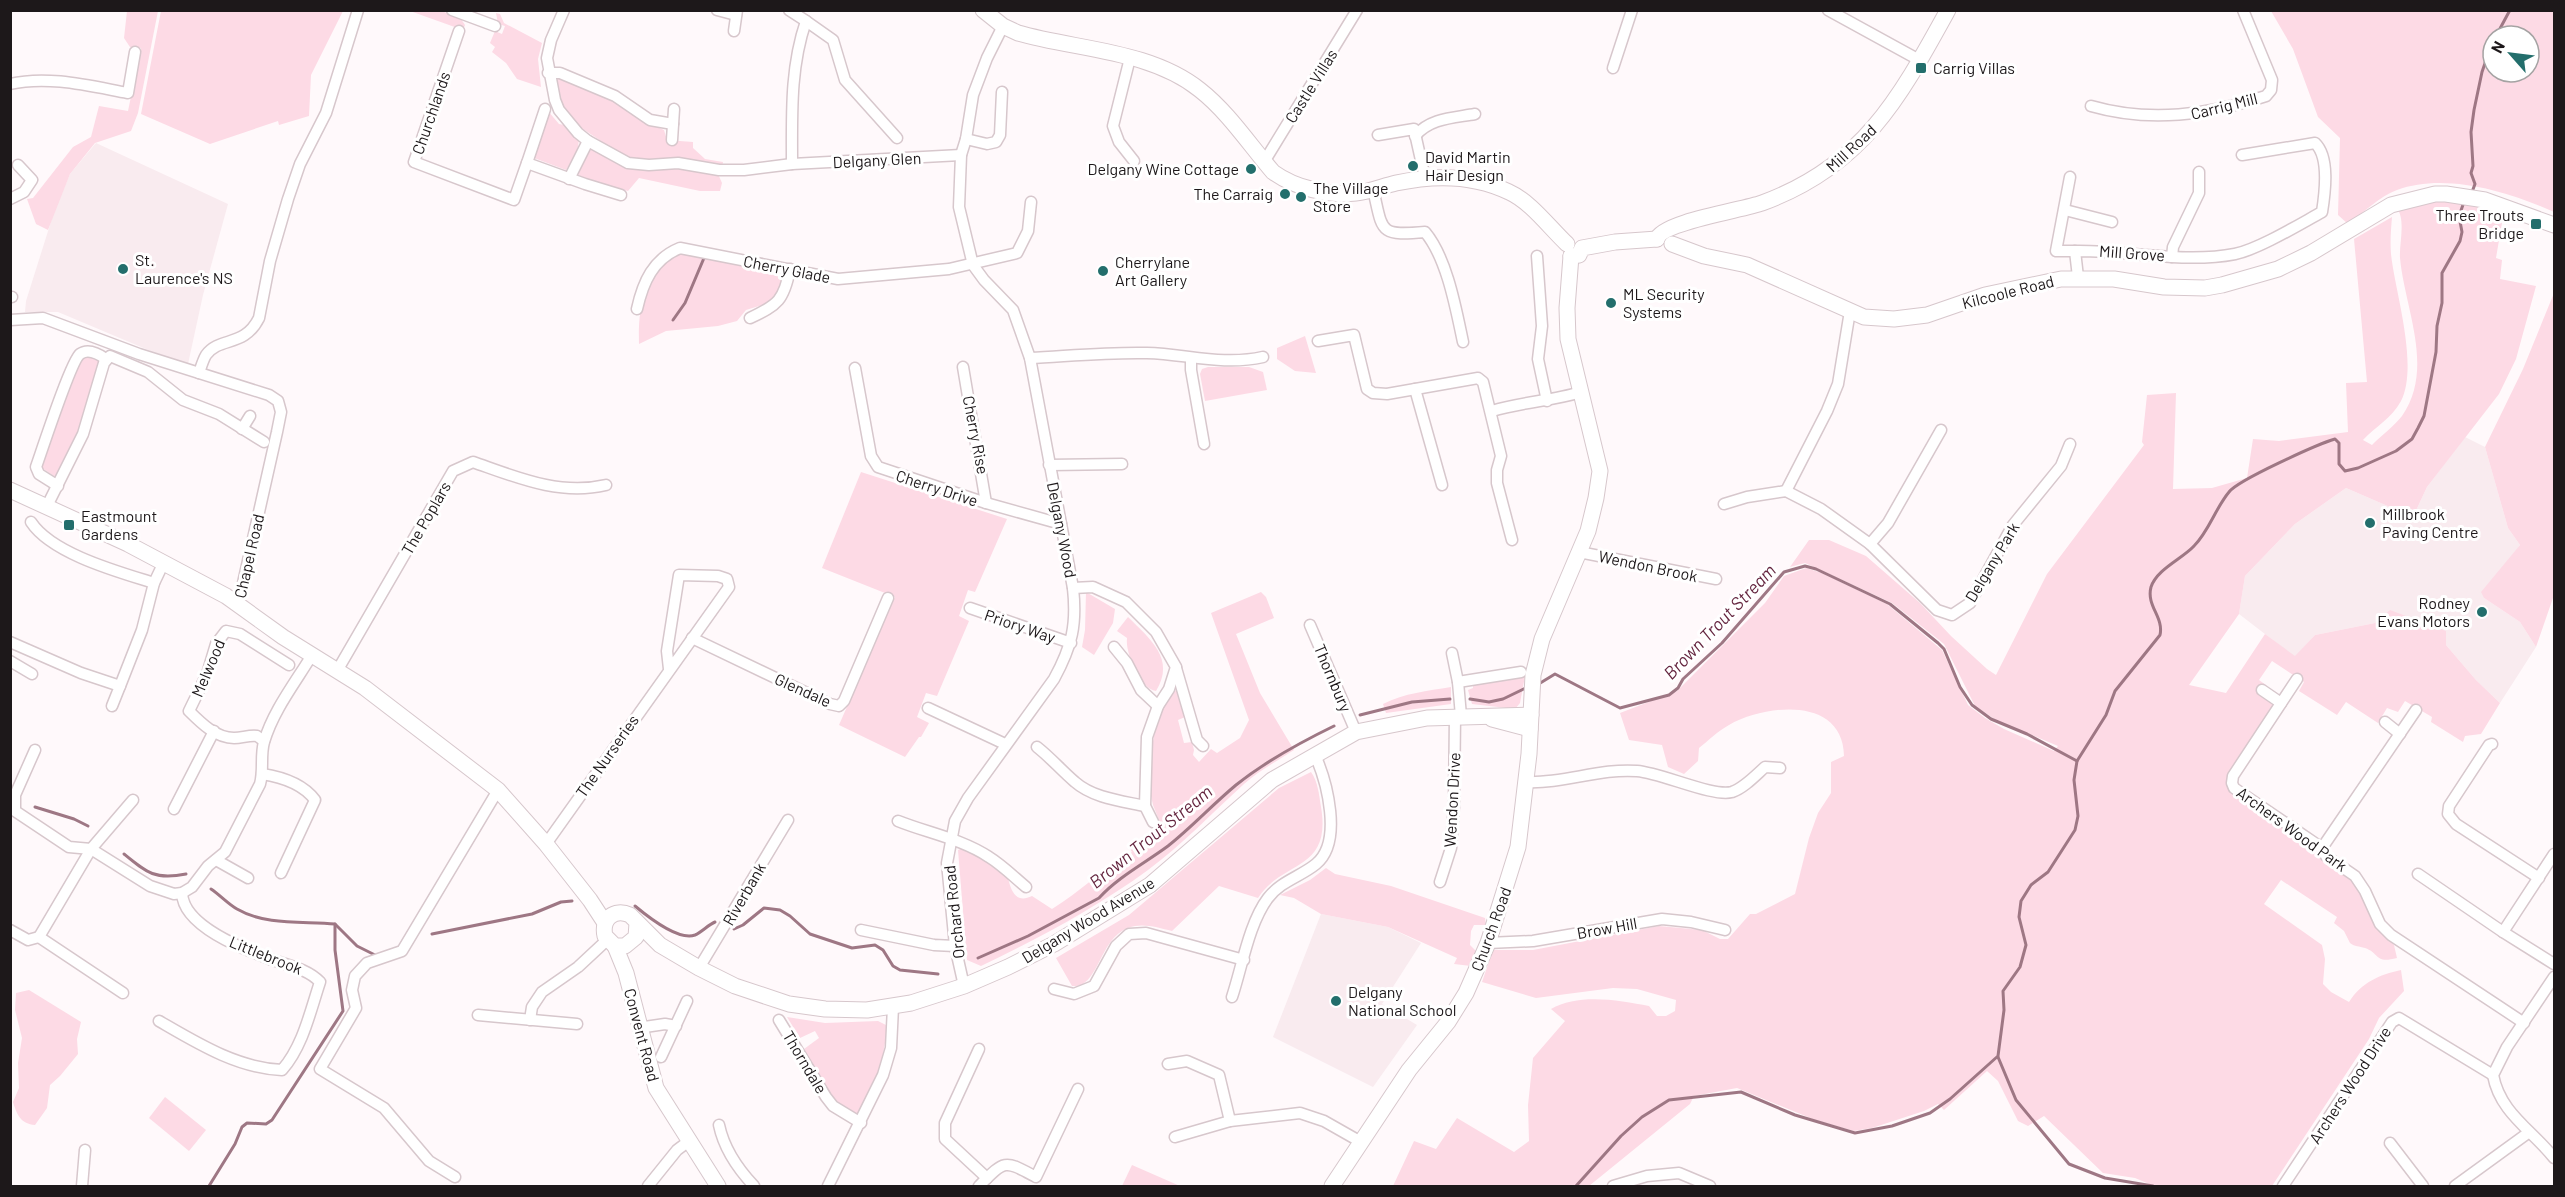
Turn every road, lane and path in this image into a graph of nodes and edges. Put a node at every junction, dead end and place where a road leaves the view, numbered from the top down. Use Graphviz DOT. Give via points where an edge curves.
graph roads {
  1 [pos="358,10"];
  2 [pos="452,10"];
  3 [pos="564,10"];
  4 [pos="717,10"];
  5 [pos="789,10"];
  6 [pos="983,10"];
  7 [pos="1357,10"];
  8 [pos="1632,10"];
  9 [pos="1828,10"];
  10 [pos="1948,10"];
  11 [pos="2243,10"];
  12 [pos="737,13"];
  13 [pos="471,18"];
  14 [pos="806,21"];
  15 [pos="495,26"];
  16 [pos="1003,26"];
  17 [pos="734,31"];
  18 [pos="135,52"];
  19 [pos="1130,58"];
  20 [pos="1921,61"];
  21 [pos="1613,68"];
  22 [pos="548,73"];
  23 [pos="10,84"];
  24 [pos="1002,92"];
  25 [pos="2091,106"];
  26 [pos="545,109"];
  27 [pos="674,109"];
  28 [pos="1475,114"];
  29 [pos="673,124"];
  30 [pos="1378,135"];
  31 [pos="1415,136"];
  32 [pos="897,138"];
  33 [pos="966,139"];
  34 [pos="672,140"];
  35 [pos="588,141"];
  36 [pos="961,155"];
  37 [pos="2242,155"];
  38 [pos="1134,161"];
  39 [pos="1264,162"];
  40 [pos="527,164"];
  41 [pos="792,164"];
  42 [pos="18,165"];
  43 [pos="2199,172"];
  44 [pos="2070,177"];
  45 [pos="1425,178"];
  46 [pos="569,179"];
  47 [pos="1373,189"];
  48 [pos="621,195"];
  49 [pos="10,199"];
  50 [pos="1031,202"];
  51 [pos="2065,210"];
  52 [pos="2112,222"];
  53 [pos="2554,225"];
  54 [pos="1666,238"];
  55 [pos="1574,249"];
  56 [pos="2075,251"];
  57 [pos="1536,256"];
  58 [pos="2172,257"];
  59 [pos="974,265"];
  60 [pos="790,270"];
  61 [pos="2078,277"];
  62 [pos="637,309"];
  63 [pos="1850,311"];
  64 [pos="750,318"];
  65 [pos="10,321"];
  66 [pos="1318,341"];
  67 [pos="1464,342"];
  68 [pos="1263,357"];
  69 [pos="1030,358"];
  70 [pos="1191,358"];
  71 [pos="106,359"];
  72 [pos="963,367"];
  73 [pos="855,368"];
  74 [pos="199,373"];
  75 [pos="1415,389"];
  76 [pos="1581,392"];
  77 [pos="1547,401"];
  78 [pos="1492,411"];
  79 [pos="250,416"];
  80 [pos="242,429"];
  81 [pos="1941,430"];
  82 [pos="264,442"];
  83 [pos="1204,444"];
  84 [pos="2070,444"];
  85 [pos="1122,464"];
  86 [pos="1049,465"];
  87 [pos="606,485"];
  88 [pos="1442,485"];
  89 [pos="58,486"];
  90 [pos="10,489"];
  91 [pos="1786,491"];
  92 [pos="986,503"];
  93 [pos="1724,504"];
  94 [pos="47,506"];
  95 [pos="31,522"];
  96 [pos="1061,524"];
  97 [pos="1512,540"];
  98 [pos="1870,544"];
  99 [pos="1579,552"];
  100 [pos="164,562"];
  101 [pos="1716,579"];
  102 [pos="154,583"];
  103 [pos="1073,588"];
  104 [pos="888,598"];
  105 [pos="236,603"];
  106 [pos="970,608"];
  107 [pos="1310,625"];
  108 [pos="692,638"];
  109 [pos="10,642"];
  110 [pos="1071,644"];
  111 [pos="1113,647"];
  112 [pos="27,650"];
  113 [pos="1452,653"];
  114 [pos="312,655"];
  115 [pos="14,663"];
  116 [pos="289,665"];
  117 [pos="1176,667"];
  118 [pos="669,669"];
  119 [pos="337,671"];
  120 [pos="32,674"];
  121 [pos="1527,674"];
  122 [pos="2297,679"];
  123 [pos="1458,682"];
  124 [pos="120,686"];
  125 [pos="2262,690"];
  126 [pos="2281,703"];
  127 [pos="112,706"];
  128 [pos="1158,706"];
  129 [pos="928,708"];
  130 [pos="2416,710"];
  131 [pos="1458,716"];
  132 [pos="1531,716"];
  133 [pos="2385,722"];
  134 [pos="214,731"];
  135 [pos="1356,732"];
  136 [pos="2400,734"];
  137 [pos="264,741"];
  138 [pos="1005,744"];
  139 [pos="2492,744"];
  140 [pos="1203,746"];
  141 [pos="1037,747"];
  142 [pos="35,750"];
  143 [pos="1316,755"];
  144 [pos="1780,768"];
  145 [pos="262,774"];
  146 [pos="1526,782"];
  147 [pos="498,790"];
  148 [pos="133,800"];
  149 [pos="1145,806"];
  150 [pos="174,809"];
  151 [pos="788,820"];
  152 [pos="898,821"];
  153 [pos="1153,822"];
  154 [pos="950,838"];
  155 [pos="546,844"];
  156 [pos="2322,848"];
  157 [pos="91,849"];
  158 [pos="2554,854"];
  159 [pos="216,860"];
  160 [pos="281,873"];
  161 [pos="2418,874"];
  162 [pos="249,878"];
  163 [pos="2539,878"];
  164 [pos="1440,882"];
  165 [pos="1026,887"];
  166 [pos="182,893"];
  167 [pos="609,918"];
  168 [pos="637,923"];
  169 [pos="10,930"];
  170 [pos="861,930"];
  171 [pos="1725,930"];
  172 [pos="2503,932"];
  173 [pos="39,937"];
  174 [pos="621,943"];
  175 [pos="1488,943"];
  176 [pos="660,945"];
  177 [pos="955,945"];
  178 [pos="1244,960"];
  179 [pos="2554,964"];
  180 [pos="699,968"];
  181 [pos="2554,977"];
  182 [pos="964,986"];
  183 [pos="1054,989"];
  184 [pos="123,993"];
  185 [pos="1232,997"];
  186 [pos="687,1001"];
  187 [pos="893,1007"];
  188 [pos="478,1015"];
  189 [pos="530,1020"];
  190 [pos="779,1020"];
  191 [pos="159,1021"];
  192 [pos="2524,1023"];
  193 [pos="577,1024"];
  194 [pos="676,1026"];
  195 [pos="638,1028"];
  196 [pos="979,1049"];
  197 [pos="661,1057"];
  198 [pos="1168,1064"];
  199 [pos="2493,1075"];
  200 [pos="1078,1089"];
  201 [pos="1230,1121"];
  202 [pos="861,1123"];
  203 [pos="719,1125"];
  204 [pos="2528,1133"];
  205 [pos="1175,1137"];
  206 [pos="689,1141"];
  207 [pos="1362,1142"];
  208 [pos="2390,1143"];
  209 [pos="85,1150"];
  210 [pos="2554,1158"];
  211 [pos="455,1177"];
  212 [pos="983,1182"];
  213 [pos="82,1186"];
  214 [pos="648,1186"];
  215 [pos="718,1186"];
  216 [pos="754,1186"];
  217 [pos="828,1186"];
  218 [pos="1332,1186"];
  219 [pos="1613,1186"];
  220 [pos="1710,1186"];
  221 [pos="2283,1186"];
  222 [pos="2423,1186"];
  223 [pos="2455,1186"];
  1 -- 74 [label="street" via="326,113 300,164 276,239 255,326 241,339 212,349"];
  2 -- 13 [label="street"];
  3 -- 22 [label="street" via="549,46"];
  4 -- 12 [label="street"];
  5 -- 14 [label="street, Delgany Glen"];
  6 -- 16 [label="main road"];
  7 -- 39 [label="street, Castle Villas"];
  8 -- 21 [label="street"];
  9 -- 20 [label="street"];
  10 -- 20 [label="main road, Mill Road"];
  11 -- 25 [label="street, Carrig Mill" via="2272,80 2266,96 2184,116 2121,113"];
  12 -- 17 [label="street"];
  13 -- 15 [label="street"];
  13 -- 40 [label="street, Churchlands" via="462,32 414,162 514,200"];
  14 -- 32 [label="street, Delgany Glen" via="833,40 845,80"];
  14 -- 41 [label="street" via="792,78"];
  16 -- 19 [label="main road" via="1039,39"];
  16 -- 33 [label="street" via="972,95"];
  18 -- 23 [label="street" via="128,93 48,81"];
  19 -- 38 [label="street" via="1113,126 1119,142"];
  19 -- 39 [label="main road" via="1179,76 1200,90"];
  20 -- 54 [label="main road, Mill Road" via="1864,140 1818,177 1761,203 1682,223"];
  22 -- 29 [label="street" via="560,73 615,96 654,122"];
  22 -- 35 [label="street" via="559,110"];
  24 -- 33 [label="street" via="1000,135 996,142"];
  26 -- 40 [label="street"];
  27 -- 29 [label="street"];
  28 -- 31 [label="street" via="1432,122"];
  29 -- 34 [label="street"];
  30 -- 31 [label="street" via="1414,129"];
  31 -- 45 [label="street"];
  33 -- 36 [label="street"];
  35 -- 41 [label="street, Delgany Glen" via="633,164 678,163 706,169 744,170"];
  35 -- 46 [label="street"];
  36 -- 41 [label="street, Delgany Glen"];
  36 -- 59 [label="street, Delgany Wood" via="959,207"];
  37 -- 58 [label="street" via="2315,143 2321,149 2324,169 2322,212 2236,254"];
  39 -- 47 [label="main road" via="1279,177 1308,188 1333,193"];
  40 -- 46 [label="street"];
  42 -- 49 [label="street" via="33,180 24,192"];
  43 -- 58 [label="street, Mill Grove" via="2199,193"];
  44 -- 51 [label="street, Mill Grove"];
  45 -- 47 [label="main road"];
  45 -- 55 [label="main road" via="1451,177 1508,191"];
  46 -- 48 [label="street"];
  47 -- 67 [label="street" via="1380,220 1387,231 1395,235 1425,232 1434,242"];
  50 -- 59 [label="street, Cherry Glade" via="1028,231 1017,252"];
  51 -- 52 [label="street, Mill Grove"];
  51 -- 56 [label="street, Mill Grove" via="2056,250"];
  53 -- 61 [label="main road, Kilcoole Road" via="2486,200 2446,194 2391,205 2278,269 2222,285 2164,287"];
  54 -- 55 [label="main road"];
  54 -- 63 [label="main road, Kilcoole Road" via="1704,255 1747,265"];
  55 -- 76 [label="main road, Church Road" via="1567,308 1568,339"];
  56 -- 58 [label="street, Mill Grove" via="2110,250"];
  56 -- 61 [label="street, Mill Grove"];
  57 -- 77 [label="street" via="1542,326 1538,359"];
  59 -- 60 [label="street, Cherry Glade" via="838,279"];
  59 -- 69 [label="street, Delgany Wood" via="1013,310"];
  60 -- 62 [label="street, Cherry Glade" via="680,248 658,262 642,287"];
  60 -- 64 [label="street" via="785,294 777,304"];
  61 -- 63 [label="main road, Kilcoole Road" via="1985,295 1927,315 1894,319 1864,317"];
  63 -- 91 [label="street" via="1838,384"];
  65 -- 74 [label="street, Chapel Road" via="43,318"];
  66 -- 75 [label="street" via="1354,335 1367,388 1373,393"];
  68 -- 70 [label="street" via="1223,361"];
  69 -- 70 [label="street" via="1147,353"];
  69 -- 86 [label="street, Delgany Wood"];
  70 -- 83 [label="street"];
  71 -- 80 [label="street" via="115,357 148,372 183,400 219,414"];
  71 -- 89 [label="street" via="83,434"];
  71 -- 89 [label="street" via="89,351 81,353 67,381 36,466 39,474"];
  72 -- 92 [label="street, Cherry Rise"];
  73 -- 92 [label="street, Cherry Drive" via="871,456 878,467"];
  74 -- 105 [label="street, Chapel Road" via="268,395 278,401 281,412"];
  75 -- 78 [label="street" via="1478,378 1483,381"];
  75 -- 88 [label="street"];
  76 -- 77 [label="street"];
  76 -- 99 [label="main road, Church Road" via="1600,471"];
  77 -- 78 [label="street"];
  78 -- 97 [label="street" via="1501,456 1497,483"];
  79 -- 80 [label="street"];
  80 -- 82 [label="street"];
  81 -- 98 [label="street" via="1888,523"];
  84 -- 98 [label="street, Delgany Park" via="2061,466 2013,525 1970,603 1962,610 1952,615 1937,610"];
  85 -- 86 [label="street"];
  86 -- 96 [label="street, Delgany Wood"];
  87 -- 119 [label="street, The Poplars" via="568,488 536,484 473,462 453,471"];
  89 -- 94 [label="street"];
  90 -- 94 [label="main road"];
  91 -- 93 [label="street"];
  91 -- 98 [label="street, Delgany Park" via="1821,509"];
  92 -- 96 [label="street, Cherry Drive"];
  94 -- 100 [label="main road"];
  95 -- 102 [label="street" via="40,534 74,553"];
  96 -- 103 [label="street, Delgany Wood"];
  99 -- 101 [label="street, Wendon Brook"];
  99 -- 121 [label="main road, Church Road"];
  100 -- 102 [label="street"];
  100 -- 105 [label="main road"];
  102 -- 124 [label="street" via="142,630"];
  103 -- 110 [label="street, Delgany Wood" via="1075,624"];
  103 -- 117 [label="street" via="1093,587 1126,602 1156,632"];
  104 -- 108 [label="street, Glendale" via="839,706"];
  105 -- 114 [label="main road, Chapel Road"];
  106 -- 110 [label="street, Priory Way"];
  107 -- 135 [label="street, Thornbury"];
  108 -- 118 [label="street, The Nurseries"];
  108 -- 118 [label="street, The Nurseries" via="729,587 727,579 679,574 667,651"];
  109 -- 112 [label="street"];
  110 -- 138 [label="street, Delgany Wood" via="1054,679"];
  111 -- 128 [label="street" via="1127,663 1141,690"];
  112 -- 115 [label="street"];
  112 -- 124 [label="street"];
  113 -- 123 [label="street, Wendon Drive"];
  114 -- 119 [label="main road, Chapel Road"];
  114 -- 137 [label="street"];
  115 -- 120 [label="street"];
  116 -- 134 [label="street, Melwood" via="240,634 222,633 189,711"];
  117 -- 128 [label="street"];
  117 -- 140 [label="street" via="1197,740"];
  118 -- 155 [label="street, The Nurseries"];
  119 -- 147 [label="main road, Chapel Road"];
  121 -- 123 [label="street"];
  121 -- 132 [label="main road, Church Road"];
  122 -- 126 [label="street, Archers Wood Park"];
  123 -- 131 [label="street, Wendon Drive"];
  124 -- 127 [label="street"];
  125 -- 126 [label="street"];
  126 -- 156 [label="street, Archers Wood Park" via="2232,783"];
  128 -- 149 [label="street" via="1147,737"];
  129 -- 138 [label="street"];
  130 -- 136 [label="street"];
  131 -- 132 [label="main road, Delgany Wood Avenue"];
  131 -- 135 [label="main road, Delgany Wood Avenue"];
  131 -- 164 [label="street, Wendon Drive" via="1451,848"];
  132 -- 146 [label="main road, Church Road"];
  133 -- 136 [label="street"];
  134 -- 137 [label="street, Melwood" via="230,738 257,736"];
  134 -- 150 [label="street"];
  135 -- 143 [label="main road, Delgany Wood Avenue"];
  136 -- 156 [label="street"];
  137 -- 145 [label="street"];
  138 -- 154 [label="street, Delgany Wood" via="968,798"];
  139 -- 163 [label="street" via="2449,806 2448,814 2456,824"];
  141 -- 149 [label="street" via="1076,784 1098,795"];
  142 -- 157 [label="street" via="15,795 15,811 69,847"];
  143 -- 178 [label="street" via="1330,801 1329,844 1315,865 1279,885 1267,899 1255,921"];
  143 -- 182 [label="main road, Delgany Wood Avenue" via="1272,780 1150,885 1054,944"];
  144 -- 146 [label="street" via="1765,767 1733,792 1721,793 1636,771"];
  145 -- 159 [label="street" via="225,852"];
  145 -- 160 [label="street" via="297,785 315,801"];
  146 -- 175 [label="main road, Church Road" via="1518,847"];
  147 -- 155 [label="main road, Chapel Road"];
  147 -- 211 [label="street" via="402,951 367,963 355,976 352,990 356,1008 320,1069 384,1108 429,1161"];
  148 -- 157 [label="street"];
  149 -- 153 [label="street"];
  151 -- 180 [label="street, Riverbank"];
  152 -- 154 [label="street"];
  154 -- 165 [label="street" via="989,857"];
  154 -- 177 [label="street, Orchard Road" via="947,863"];
  155 -- 167 [label="main road, Chapel Road"];
  156 -- 192 [label="street, Archers Wood Park" via="2355,876 2380,924 2391,935"];
  157 -- 166 [label="street" via="150,886"];
  157 -- 173 [label="street"];
  158 -- 163 [label="street"];
  159 -- 162 [label="street"];
  159 -- 166 [label="street"];
  161 -- 172 [label="street"];
  163 -- 172 [label="street"];
  166 -- 191 [label="street, Littlebrook" via="182,904 193,919 217,935 313,975 320,982 301,1039 282,1070 242,1063 199,1045"];
  167 -- 168 [label="main road" via="630,915"];
  167 -- 174 [label="main road" via="603,932"];
  168 -- 174 [label="main road" via="637,933"];
  168 -- 176 [label="main road, Delgany Wood Avenue"];
  169 -- 173 [label="street" via="28,940"];
  170 -- 177 [label="street" via="934,945"];
  171 -- 175 [label="street, Brow Hill" via="1662,919 1533,941"];
  172 -- 179 [label="street"];
  173 -- 184 [label="street"];
  174 -- 176 [label="main road, Delgany Wood Avenue"];
  174 -- 189 [label="street" via="542,992 532,1007"];
  174 -- 195 [label="main road, Convent Road"];
  175 -- 207 [label="main road, Church Road" via="1448,1022"];
  176 -- 180 [label="main road, Delgany Wood Avenue"];
  177 -- 182 [label="street, Orchard Road"];
  178 -- 183 [label="street" via="1146,933 1129,934 1116,946 1094,986 1074,994"];
  178 -- 185 [label="street"];
  180 -- 187 [label="main road, Delgany Wood Avenue" via="735,986 789,1004 825,1009"];
  181 -- 192 [label="street"];
  182 -- 187 [label="main road, Delgany Wood Avenue"];
  186 -- 194 [label="street"];
  187 -- 202 [label="street" via="891,1048 884,1075"];
  188 -- 189 [label="street"];
  189 -- 193 [label="street"];
  190 -- 202 [label="street, Thorndale" via="833,1106"];
  192 -- 199 [label="street"];
  194 -- 195 [label="street"];
  194 -- 197 [label="street"];
  195 -- 206 [label="main road, Convent Road" via="656,1088"];
  196 -- 212 [label="street" via="945,1123 945,1139"];
  198 -- 201 [label="street" via="1187,1061 1219,1075"];
  199 -- 204 [label="street" via="2498,1094"];
  199 -- 221 [label="street, Archers Wood Drive" via="2399,1018 2392,1022"];
  200 -- 212 [label="street" via="1036,1177 1017,1165 1004,1166"];
  201 -- 205 [label="street"];
  201 -- 207 [label="street" via="1300,1113"];
  202 -- 217 [label="street"];
  203 -- 216 [label="street" via="722,1139"];
  204 -- 210 [label="street" via="2538,1137"];
  204 -- 223 [label="street"];
  206 -- 214 [label="street" via="676,1150"];
  206 -- 215 [label="main road, Convent Road"];
  207 -- 218 [label="main road, Church Road"];
  208 -- 222 [label="street"];
  209 -- 213 [label="street"];
  219 -- 220 [label="street" via="1647,1176 1679,1173"];
}
